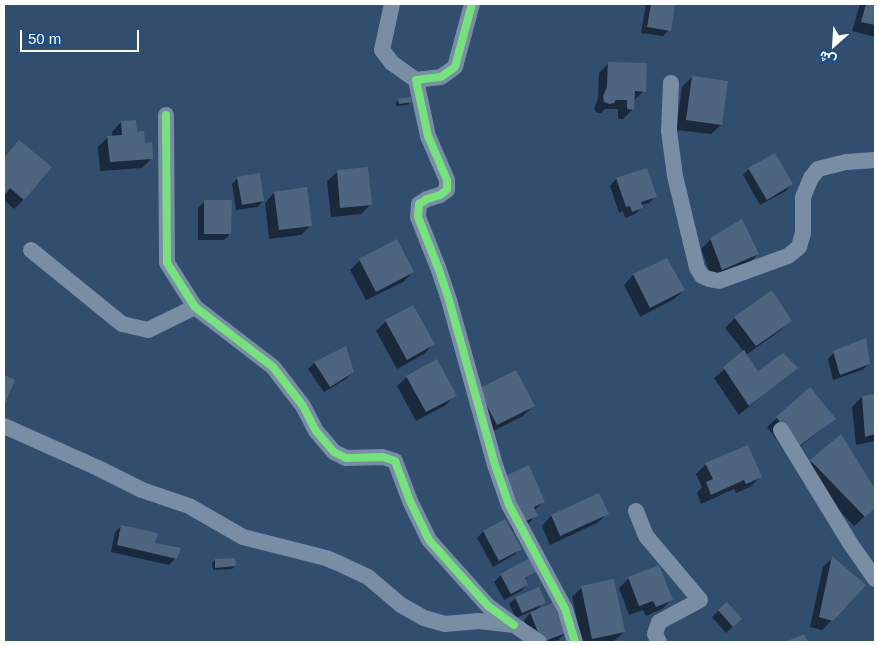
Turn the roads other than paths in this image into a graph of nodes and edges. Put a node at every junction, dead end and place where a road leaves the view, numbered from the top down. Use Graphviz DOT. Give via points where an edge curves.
graph roads {
  1 [pos="392,4"];
  2 [pos="472,4"];
  3 [pos="416,80"];
  4 [pos="671,84"];
  5 [pos="166,115"];
  6 [pos="875,160"];
  7 [pos="31,250"];
  8 [pos="195,306"];
  9 [pos="4,426"];
  10 [pos="781,430"];
  11 [pos="636,511"];
  12 [pos="875,579"];
  13 [pos="514,625"];
  14 [pos="539,642"];
  15 [pos="575,642"];
  16 [pos="660,642"];
  1 -- 3 [label="street" via="382,50 392,63"];
  2 -- 3 [label="street" via="455,67 441,76"];
  3 -- 15 [label="street" via="428,136 447,180 447,190 420,204 418,217 449,300 509,506 565,609"];
  4 -- 6 [label="street" via="669,131 675,176 697,268 709,280 719,280 788,256 798,247 804,234 803,197 818,169 846,162"];
  5 -- 8 [label="street" via="167,263"];
  7 -- 8 [label="street" via="122,324 148,330"];
  8 -- 13 [label="street" via="273,367 334,452 346,458 383,457 395,461 429,540 488,606"];
  9 -- 13 [label="street" via="142,490 188,506 243,537 338,563 368,577 401,605 424,618 445,624 479,621"];
  10 -- 12 [label="street"];
  11 -- 16 [label="street" via="646,536 700,600 659,622 655,634"];
  13 -- 14 [label="street"];
}
